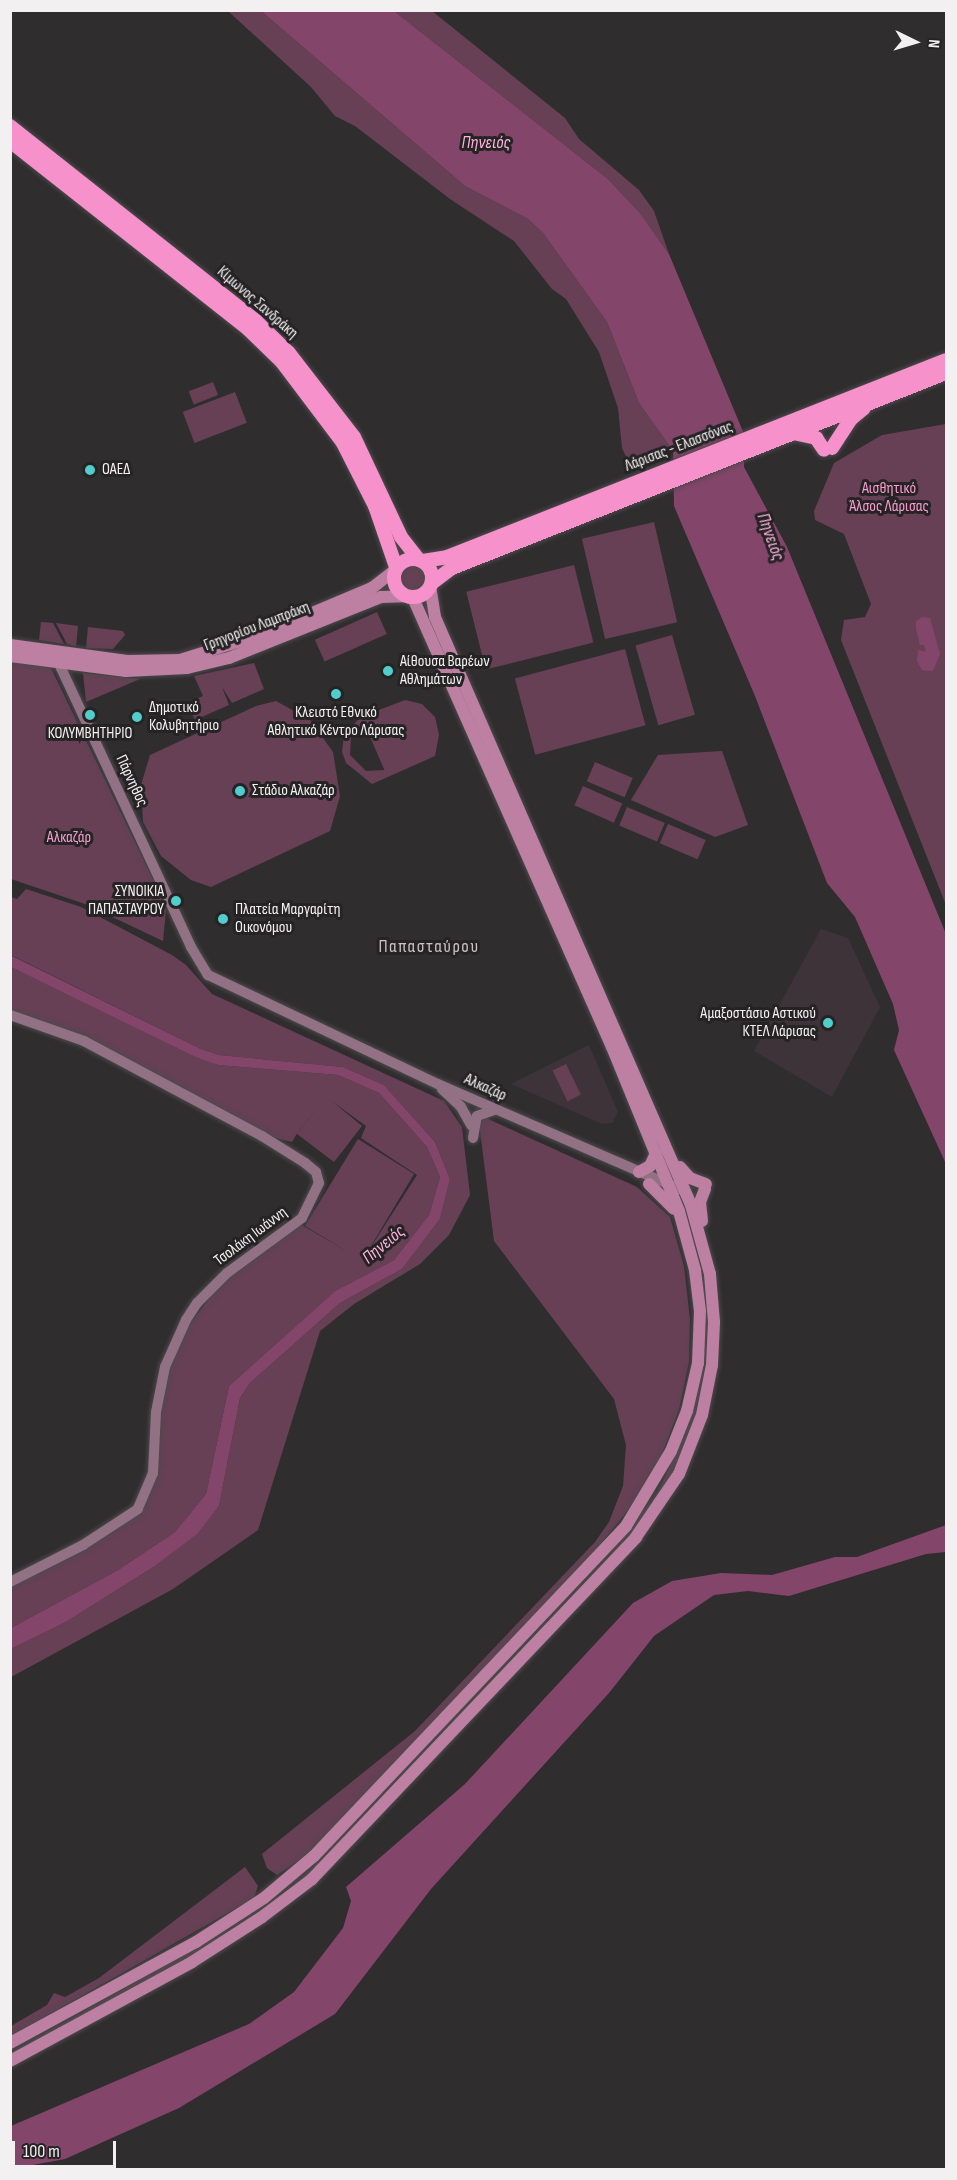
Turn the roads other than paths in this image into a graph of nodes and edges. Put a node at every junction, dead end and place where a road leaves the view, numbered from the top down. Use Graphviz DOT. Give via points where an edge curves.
graph roads {
  1 [pos="10,126"];
  2 [pos="10,141"];
  3 [pos="946,360"];
  4 [pos="946,372"];
  5 [pos="870,402"];
  6 [pos="791,434"];
  7 [pos="758,440"];
  8 [pos="421,560"];
  9 [pos="440,566"];
  10 [pos="396,568"];
  11 [pos="431,584"];
  12 [pos="409,597"];
  13 [pos="10,645"];
  14 [pos="34,654"];
  15 [pos="10,656"];
  16 [pos="61,661"];
  17 [pos="173,906"];
  18 [pos="10,1015"];
  19 [pos="438,1084"];
  20 [pos="496,1110"];
  21 [pos="471,1125"];
  22 [pos="473,1138"];
  23 [pos="670,1151"];
  24 [pos="656,1153"];
  25 [pos="625,1168"];
  26 [pos="639,1172"];
  27 [pos="650,1184"];
  28 [pos="671,1190"];
  29 [pos="687,1195"];
  30 [pos="685,1229"];
  31 [pos="702,1240"];
  32 [pos="10,1582"];
  33 [pos="10,2043"];
  34 [pos="10,2061"];
  1 -- 8 [label="highway, Κίμωνος Σανδράκη" via="290,352 354,437 401,537"];
  2 -- 10 [label="highway, Κίμωνος Σανδράκη" via="248,329 282,362 322,412 348,453 375,507"];
  3 -- 7 [label="highway, Λάρισας - Ελασσόνας"];
  4 -- 5 [label="highway, Λάρισας - Ελασσόνας"];
  5 -- 6 [label="highway, Λάρισας - Ελασσόνας"];
  5 -- 6 [label="highway" via="828,449 816,438"];
  6 -- 7 [label="highway, Λάρισας - Ελασσόνας"];
  7 -- 9 [label="highway, Λάρισας - Ελασσόνας"];
  8 -- 9 [label="highway, Λάρισας - Ελασσόνας"];
  8 -- 10 [label="highway" via="406,559"];
  8 -- 11 [label="highway" via="431,570"];
  9 -- 11 [label="highway, Λάρισας - Ελασσόνας"];
  10 -- 12 [label="highway" via="394,585"];
  10 -- 16 [label="main road, Γρηγορίου Λαμπράκη" via="372,588 200,656 146,662"];
  11 -- 12 [label="highway"];
  11 -- 23 [label="main road" via="435,617"];
  12 -- 16 [label="main road, Γρηγορίου Λαμπράκη" via="367,602 229,658 199,666 139,671"];
  12 -- 24 [label="main road"];
  13 -- 14 [label="main road, Γρηγορίου Λαμπράκη"];
  14 -- 15 [label="main road, Γρηγορίου Λαμπράκη"];
  14 -- 16 [label="main road, Γρηγορίου Λαμπράκη"];
  16 -- 17 [label="street, Πάρνηθος"];
  17 -- 19 [label="street, Αλκαζάρ" via="196,959 217,982"];
  18 -- 32 [label="street, Τσολάκη Ιωάννη" via="84,1041 261,1136 305,1162 316,1172 320,1183 302,1218 227,1273 186,1320 165,1367 156,1412 153,1473 138,1509 67,1554"];
  19 -- 20 [label="street, Αλκαζάρ"];
  19 -- 21 [label="street" via="461,1107"];
  20 -- 22 [label="street" via="477,1116"];
  20 -- 25 [label="street, Αλκαζάρ"];
  23 -- 29 [label="main road"];
  23 -- 31 [label="main road" via="690,1179 706,1187 700,1202"];
  24 -- 26 [label="main road" via="650,1166"];
  24 -- 28 [label="main road"];
  25 -- 26 [label="street, Αλκαζάρ"];
  25 -- 27 [label="street, Αλκαζάρ"];
  26 -- 28 [label="street, Αλκαζάρ"];
  27 -- 28 [label="street, Αλκαζάρ"];
  27 -- 30 [label="main road" via="671,1205"];
  28 -- 29 [label="street, Αλκαζάρ"];
  28 -- 30 [label="main road"];
  29 -- 31 [label="main road"];
  30 -- 33 [label="main road" via="698,1284 696,1372 671,1451 626,1526 368,1802 293,1875 196,1942"];
  31 -- 34 [label="main road" via="714,1322 708,1393 679,1474 655,1514 342,1850 292,1896 192,1962"];
}
